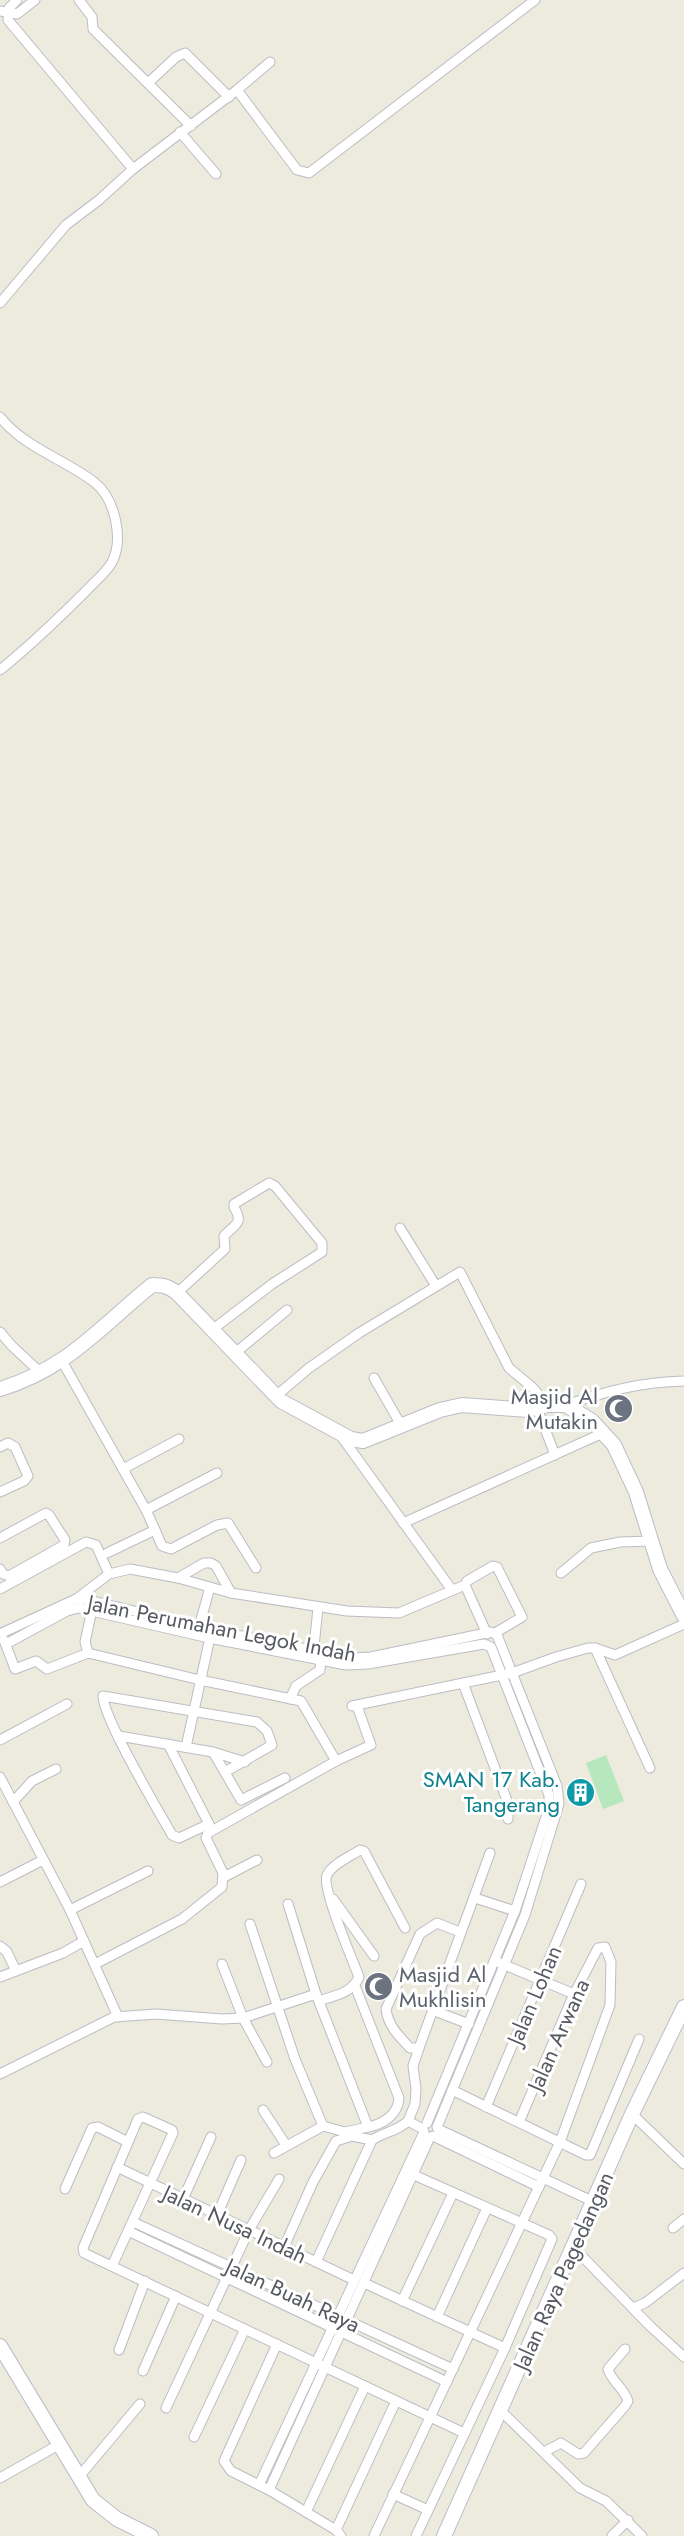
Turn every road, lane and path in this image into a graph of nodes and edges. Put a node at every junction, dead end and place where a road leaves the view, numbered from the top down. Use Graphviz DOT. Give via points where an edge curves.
graph roads {
  1 [pos="17,0"];
  2 [pos="35,0"];
  3 [pos="79,0"];
  4 [pos="535,0"];
  5 [pos="4,13"];
  6 [pos="270,62"];
  7 [pos="148,83"];
  8 [pos="233,94"];
  9 [pos="191,126"];
  10 [pos="180,132"];
  11 [pos="133,169"];
  12 [pos="216,174"];
  13 [pos="0,303"];
  14 [pos="0,417"];
  15 [pos="0,670"];
  16 [pos="400,1228"];
  17 [pos="436,1286"];
  18 [pos="177,1293"];
  19 [pos="287,1310"];
  20 [pos="212,1330"];
  21 [pos="0,1332"];
  22 [pos="234,1354"];
  23 [pos="62,1361"];
  24 [pos="42,1373"];
  25 [pos="374,1378"];
  26 [pos="684,1381"];
  27 [pos="0,1389"];
  28 [pos="276,1396"];
  29 [pos="566,1405"];
  30 [pos="542,1406"];
  31 [pos="401,1425"];
  32 [pos="603,1432"];
  33 [pos="340,1434"];
  34 [pos="179,1439"];
  35 [pos="0,1447"];
  36 [pos="555,1455"];
  37 [pos="123,1468"];
  38 [pos="217,1473"];
  39 [pos="0,1492"];
  40 [pos="146,1510"];
  41 [pos="403,1523"];
  42 [pos="155,1530"];
  43 [pos="0,1538"];
  44 [pos="651,1541"];
  45 [pos="107,1553"];
  46 [pos="256,1568"];
  47 [pos="0,1569"];
  48 [pos="561,1573"];
  49 [pos="109,1574"];
  50 [pos="178,1578"];
  51 [pos="465,1585"];
  52 [pos="210,1587"];
  53 [pos="0,1589"];
  54 [pos="452,1590"];
  55 [pos="231,1593"];
  56 [pos="75,1604"];
  57 [pos="93,1606"];
  58 [pos="318,1608"];
  59 [pos="684,1617"];
  60 [pos="44,1618"];
  61 [pos="684,1624"];
  62 [pos="199,1627"];
  63 [pos="1,1632"];
  64 [pos="491,1633"];
  65 [pos="211,1634"];
  66 [pos="6,1644"];
  67 [pos="595,1648"];
  68 [pos="88,1653"];
  69 [pos="316,1656"];
  70 [pos="507,1674"];
  71 [pos="200,1680"];
  72 [pos="463,1683"];
  73 [pos="290,1699"];
  74 [pos="67,1704"];
  75 [pos="193,1712"];
  76 [pos="119,1736"];
  77 [pos="0,1740"];
  78 [pos="168,1744"];
  79 [pos="186,1747"];
  80 [pos="213,1752"];
  81 [pos="245,1761"];
  82 [pos="336,1761"];
  83 [pos="56,1768"];
  84 [pos="650,1768"];
  85 [pos="225,1772"];
  86 [pos="0,1778"];
  87 [pos="285,1778"];
  88 [pos="13,1802"];
  89 [pos="507,1819"];
  90 [pos="490,1853"];
  91 [pos="43,1860"];
  92 [pos="257,1860"];
  93 [pos="148,1871"];
  94 [pos="224,1877"];
  95 [pos="0,1882"];
  96 [pos="581,1884"];
  97 [pos="329,1896"];
  98 [pos="474,1898"];
  99 [pos="288,1904"];
  100 [pos="70,1910"];
  101 [pos="515,1911"];
  102 [pos="250,1924"];
  103 [pos="405,1928"];
  104 [pos="460,1932"];
  105 [pos="84,1941"];
  106 [pos="0,1946"];
  107 [pos="374,1956"];
  108 [pos="499,1963"];
  109 [pos="95,1964"];
  110 [pos="222,1964"];
  111 [pos="16,1971"];
  112 [pos="0,1977"];
  113 [pos="540,1980"];
  114 [pos="355,1986"];
  115 [pos="574,1994"];
  116 [pos="318,1997"];
  117 [pos="684,2007"];
  118 [pos="276,2008"];
  119 [pos="432,2010"];
  120 [pos="118,2017"];
  121 [pos="243,2018"];
  122 [pos="469,2024"];
  123 [pos="639,2038"];
  124 [pos="419,2048"];
  125 [pos="267,2062"];
  126 [pos="0,2074"];
  127 [pos="452,2090"];
  128 [pos="486,2107"];
  129 [pos="263,2110"];
  130 [pos="632,2114"];
  131 [pos="408,2121"];
  132 [pos="519,2122"];
  133 [pos="323,2126"];
  134 [pos="368,2127"];
  135 [pos="430,2131"];
  136 [pos="211,2137"];
  137 [pos="372,2140"];
  138 [pos="128,2142"];
  139 [pos="560,2142"];
  140 [pos="286,2145"];
  141 [pos="274,2153"];
  142 [pos="241,2160"];
  143 [pos="684,2164"];
  144 [pos="117,2168"];
  145 [pos="414,2175"];
  146 [pos="543,2178"];
  147 [pos="279,2179"];
  148 [pos="150,2183"];
  149 [pos="539,2187"];
  150 [pos="65,2188"];
  151 [pos="453,2193"];
  152 [pos="183,2199"];
  153 [pos="594,2202"];
  154 [pos="487,2208"];
  155 [pos="217,2215"];
  156 [pos="684,2219"];
  157 [pos="521,2224"];
  158 [pos="130,2226"];
  159 [pos="674,2228"];
  160 [pos="249,2230"];
  161 [pos="284,2247"];
  162 [pos="574,2248"];
  163 [pos="316,2262"];
  164 [pos="112,2266"];
  165 [pos="231,2267"];
  166 [pos="684,2273"];
  167 [pos="227,2277"];
  168 [pos="354,2280"];
  169 [pos="145,2281"];
  170 [pos="364,2283"];
  171 [pos="176,2296"];
  172 [pos="402,2301"];
  173 [pos="633,2308"];
  174 [pos="210,2312"];
  175 [pos="337,2316"];
  176 [pos="437,2317"];
  177 [pos="347,2320"];
  178 [pos="332,2327"];
  179 [pos="245,2329"];
  180 [pos="342,2332"];
  181 [pos="470,2332"];
  182 [pos="277,2344"];
  183 [pos="0,2346"];
  184 [pos="505,2348"];
  185 [pos="119,2349"];
  186 [pos="625,2349"];
  187 [pos="682,2351"];
  188 [pos="316,2362"];
  189 [pos="326,2367"];
  190 [pos="453,2369"];
  191 [pos="143,2370"];
  192 [pos="447,2382"];
  193 [pos="365,2386"];
  194 [pos="396,2401"];
  195 [pos="140,2404"];
  196 [pos="166,2408"];
  197 [pos="501,2411"];
  198 [pos="430,2417"];
  199 [pos="464,2433"];
  200 [pos="194,2437"];
  201 [pos="60,2444"];
  202 [pos="544,2452"];
  203 [pos="0,2478"];
  204 [pos="78,2478"];
  205 [pos="259,2485"];
  206 [pos="269,2490"];
  207 [pos="393,2494"];
  208 [pos="428,2510"];
  209 [pos="306,2512"];
  210 [pos="628,2520"];
  211 [pos="339,2533"];
  212 [pos="151,2536"];
  213 [pos="374,2536"];
  214 [pos="417,2536"];
  215 [pos="444,2536"];
  216 [pos="612,2536"];
  217 [pos="642,2536"];
  1 -- 5 [label="street"];
  2 -- 5 [label="street" via="17,14"];
  3 -- 7 [label="street" via="92,17 92,28"];
  4 -- 8 [label="street" via="309,173 297,170"];
  5 -- 11 [label="street"];
  6 -- 8 [label="street"];
  7 -- 8 [label="street" via="185,53"];
  7 -- 9 [label="street"];
  8 -- 9 [label="street"];
  9 -- 10 [label="street"];
  10 -- 11 [label="street"];
  10 -- 12 [label="street"];
  11 -- 13 [label="street" via="66,225"];
  14 -- 15 [label="street" via="18,436 96,483 112,508 117,546 111,564"];
  16 -- 17 [label="street"];
  17 -- 28 [label="street" via="359,1333"];
  17 -- 30 [label="street" via="461,1273 509,1368 532,1387"];
  18 -- 20 [label="street"];
  18 -- 20 [label="street" via="225,1249 224,1236 239,1219 234,1204 263,1185 275,1186 322,1243 322,1252"];
  18 -- 23 [label="street" via="168,1286 152,1285"];
  19 -- 22 [label="street"];
  20 -- 22 [label="street"];
  21 -- 24 [label="street"];
  22 -- 28 [label="street"];
  23 -- 24 [label="street"];
  23 -- 37 [label="street"];
  24 -- 27 [label="street"];
  25 -- 31 [label="street"];
  26 -- 29 [label="street" via="617,1388"];
  28 -- 33 [label="street"];
  29 -- 30 [label="street"];
  29 -- 32 [label="street"];
  30 -- 31 [label="street" via="528,1410 462,1405"];
  30 -- 36 [label="street"];
  31 -- 33 [label="street" via="363,1441"];
  32 -- 36 [label="street"];
  32 -- 44 [label="street" via="614,1445 636,1492"];
  33 -- 41 [label="street"];
  34 -- 37 [label="street"];
  35 -- 39 [label="street" via="13,1445 28,1476"];
  36 -- 41 [label="street"];
  37 -- 40 [label="street"];
  38 -- 40 [label="street"];
  40 -- 42 [label="street"];
  41 -- 54 [label="street"];
  42 -- 45 [label="street"];
  42 -- 46 [label="street" via="162,1546 171,1549 228,1523"];
  43 -- 47 [label="street" via="46,1514 65,1540 64,1545 9,1576"];
  44 -- 48 [label="street" via="591,1548"];
  44 -- 59 [label="street"];
  49 -- 50 [label="street" via="129,1569"];
  49 -- 53 [label="street" via="96,1545 86,1542"];
  49 -- 56 [label="street"];
  50 -- 52 [label="street"];
  50 -- 55 [label="street" via="211,1563"];
  51 -- 54 [label="street"];
  51 -- 64 [label="street"];
  51 -- 64 [label="street" via="494,1566 497,1568 522,1617"];
  52 -- 55 [label="street"];
  52 -- 62 [label="street"];
  54 -- 58 [label="street" via="399,1612"];
  55 -- 58 [label="street"];
  56 -- 57 [label="street, Jalan Perumahan Legok Indah"];
  56 -- 60 [label="street, Jalan Perumahan Legok Indah"];
  57 -- 62 [label="street, Jalan Perumahan Legok Indah"];
  57 -- 65 [label="street, Jalan Perumahan Legok Indah"];
  57 -- 68 [label="street" via="85,1642"];
  58 -- 69 [label="street"];
  60 -- 63 [label="street, Jalan Perumahan Legok Indah"];
  60 -- 66 [label="street, Jalan Perumahan Legok Indah"];
  61 -- 67 [label="street" via="615,1655"];
  62 -- 65 [label="street, Jalan Perumahan Legok Indah"];
  63 -- 66 [label="street"];
  64 -- 69 [label="street, Jalan Perumahan Legok Indah" via="371,1657"];
  64 -- 70 [label="street, Jalan Perumahan Legok Indah"];
  65 -- 69 [label="street, Jalan Perumahan Legok Indah"];
  65 -- 71 [label="street"];
  66 -- 68 [label="street" via="16,1669 36,1661 46,1669"];
  67 -- 70 [label="street" via="556,1656"];
  67 -- 84 [label="street"];
  68 -- 71 [label="street"];
  69 -- 70 [label="street, Jalan Perumahan Legok Indah" via="346,1665 368,1664 487,1644"];
  69 -- 73 [label="street" via="320,1670 296,1686"];
  70 -- 72 [label="street"];
  70 -- 101 [label="street, Jalan Perumahan Legok Indah" via="549,1795 549,1808"];
  70 -- 108 [label="street, Jalan Perumahan Legok Indah" via="560,1795 525,1915"];
  71 -- 73 [label="street"];
  71 -- 75 [label="street"];
  72 -- 82 [label="street" via="355,1706 371,1744"];
  72 -- 89 [label="street" via="508,1803"];
  73 -- 82 [label="street" via="304,1703"];
  74 -- 77 [label="street"];
  75 -- 76 [label="street" via="103,1696"];
  75 -- 79 [label="street"];
  75 -- 81 [label="street" via="258,1722 272,1745"];
  76 -- 78 [label="street"];
  76 -- 78 [label="street" via="172,1835 179,1838 209,1824"];
  78 -- 79 [label="street"];
  79 -- 80 [label="street"];
  80 -- 81 [label="street"];
  80 -- 85 [label="street"];
  81 -- 85 [label="street"];
  82 -- 94 [label="street" via="208,1833 206,1838"];
  83 -- 88 [label="street" via="32,1781"];
  85 -- 87 [label="street" via="241,1800"];
  86 -- 88 [label="street"];
  88 -- 91 [label="street"];
  90 -- 98 [label="street"];
  91 -- 95 [label="street"];
  91 -- 100 [label="street"];
  92 -- 94 [label="street"];
  93 -- 100 [label="street"];
  94 -- 109 [label="street" via="215,1894 182,1919"];
  96 -- 113 [label="street, Jalan Lohan"];
  97 -- 103 [label="street" via="325,1880 330,1869 364,1851"];
  97 -- 107 [label="street"];
  97 -- 114 [label="street" via="359,1977"];
  98 -- 101 [label="street"];
  98 -- 104 [label="street"];
  99 -- 116 [label="street"];
  100 -- 105 [label="street"];
  101 -- 108 [label="street, Jalan Perumahan Legok Indah"];
  102 -- 118 [label="street"];
  104 -- 119 [label="street"];
  104 -- 124 [label="street" via="437,1923 420,1935 386,2009 392,2028 410,2048"];
  105 -- 109 [label="street"];
  105 -- 111 [label="street"];
  106 -- 111 [label="street"];
  108 -- 113 [label="street"];
  108 -- 122 [label="street, Jalan Perumahan Legok Indah"];
  108 -- 127 [label="street, Jalan Perumahan Legok Indah"];
  109 -- 120 [label="street"];
  110 -- 121 [label="street"];
  111 -- 112 [label="street"];
  113 -- 115 [label="street"];
  113 -- 128 [label="street, Jalan Lohan"];
  114 -- 116 [label="street" via="349,1991"];
  114 -- 134 [label="street" via="399,2098 390,2118"];
  115 -- 132 [label="street, Jalan Arwana"];
  115 -- 139 [label="street, Jalan Arwana" via="598,1948 605,1947 610,1955 610,2005"];
  116 -- 118 [label="street"];
  116 -- 134 [label="street"];
  117 -- 130 [label="street, Jalan Raya Pagedangan"];
  118 -- 121 [label="street"];
  118 -- 133 [label="street"];
  119 -- 122 [label="street"];
  119 -- 124 [label="street"];
  120 -- 121 [label="street" via="156,2014"];
  120 -- 126 [label="street"];
  121 -- 125 [label="street"];
  122 -- 135 [label="street, Jalan Perumahan Legok Indah"];
  123 -- 139 [label="street" via="590,2155"];
  124 -- 131 [label="street" via="413,2066 415,2104"];
  127 -- 128 [label="street"];
  127 -- 135 [label="street, Jalan Perumahan Legok Indah"];
  128 -- 132 [label="street"];
  129 -- 140 [label="street"];
  130 -- 143 [label="street"];
  130 -- 153 [label="street, Jalan Raya Pagedangan"];
  131 -- 135 [label="street"];
  131 -- 137 [label="street"];
  132 -- 139 [label="street"];
  133 -- 134 [label="street" via="345,2132"];
  133 -- 140 [label="street"];
  135 -- 145 [label="street, Jalan Perumahan Legok Indah"];
  135 -- 146 [label="street"];
  135 -- 149 [label="street"];
  135 -- 168 [label="street, Jalan Perumahan Legok Indah"];
  136 -- 152 [label="street"];
  137 -- 161 [label="street" via="352,2136 336,2141"];
  137 -- 163 [label="street"];
  138 -- 144 [label="street"];
  138 -- 148 [label="street" via="140,2117 173,2131"];
  138 -- 150 [label="street" via="98,2127 92,2128"];
  139 -- 146 [label="street"];
  140 -- 141 [label="street"];
  142 -- 155 [label="street"];
  144 -- 148 [label="street, Jalan Nusa Indah"];
  144 -- 164 [label="street" via="83,2248 86,2254"];
  145 -- 151 [label="street"];
  145 -- 170 [label="street, Jalan Perumahan Legok Indah"];
  146 -- 149 [label="street"];
  146 -- 153 [label="street"];
  147 -- 160 [label="street"];
  148 -- 152 [label="street, Jalan Nusa Indah"];
  148 -- 158 [label="street"];
  149 -- 157 [label="street"];
  151 -- 154 [label="street"];
  151 -- 172 [label="street"];
  152 -- 155 [label="street, Jalan Nusa Indah"];
  153 -- 162 [label="street, Jalan Raya Pagedangan"];
  154 -- 157 [label="street"];
  154 -- 176 [label="street"];
  155 -- 160 [label="street, Jalan Nusa Indah"];
  156 -- 159 [label="street"];
  157 -- 181 [label="street"];
  157 -- 184 [label="street" via="552,2239"];
  158 -- 164 [label="street"];
  158 -- 165 [label="street, Jalan Buah Raya"];
  158 -- 167 [label="street, Jalan Buah Raya"];
  160 -- 161 [label="street, Jalan Nusa Indah"];
  160 -- 165 [label="street"];
  161 -- 163 [label="street, Jalan Nusa Indah"];
  162 -- 173 [label="street"];
  162 -- 197 [label="street, Jalan Raya Pagedangan"];
  163 -- 168 [label="street, Jalan Nusa Indah"];
  164 -- 169 [label="street"];
  165 -- 167 [label="street"];
  165 -- 175 [label="street, Jalan Buah Raya"];
  166 -- 173 [label="street"];
  167 -- 174 [label="street"];
  167 -- 178 [label="street, Jalan Buah Raya"];
  168 -- 175 [label="street, Jalan Perumahan Legok Indah"];
  169 -- 171 [label="street"];
  169 -- 185 [label="street"];
  170 -- 172 [label="street"];
  170 -- 177 [label="street, Jalan Perumahan Legok Indah"];
  171 -- 174 [label="street"];
  171 -- 191 [label="street"];
  172 -- 176 [label="street"];
  173 -- 187 [label="street"];
  174 -- 179 [label="street"];
  174 -- 196 [label="street"];
  175 -- 177 [label="street, Jalan Buah Raya"];
  175 -- 178 [label="street, Jalan Perumahan Legok Indah"];
  176 -- 181 [label="street"];
  177 -- 180 [label="street, Jalan Perumahan Legok Indah"];
  177 -- 190 [label="street, Jalan Buah Raya"];
  178 -- 180 [label="street, Jalan Buah Raya"];
  178 -- 188 [label="street, Jalan Perumahan Legok Indah"];
  179 -- 182 [label="street"];
  179 -- 200 [label="street"];
  180 -- 189 [label="street, Jalan Perumahan Legok Indah"];
  180 -- 192 [label="street, Jalan Buah Raya"];
  181 -- 184 [label="street"];
  181 -- 190 [label="street"];
  182 -- 188 [label="street"];
  182 -- 205 [label="street" via="224,2461 231,2471"];
  183 -- 201 [label="street"];
  184 -- 199 [label="street"];
  186 -- 202 [label="street" via="608,2369 625,2392 625,2406 584,2453 561,2443"];
  188 -- 189 [label="street"];
  188 -- 205 [label="street, Jalan Perumahan Legok Indah"];
  189 -- 193 [label="street"];
  189 -- 206 [label="street, Jalan Perumahan Legok Indah"];
  190 -- 192 [label="street"];
  192 -- 198 [label="street"];
  193 -- 194 [label="street"];
  193 -- 209 [label="street"];
  194 -- 198 [label="street"];
  194 -- 211 [label="street"];
  195 -- 204 [label="street"];
  197 -- 202 [label="street"];
  197 -- 215 [label="street, Jalan Raya Pagedangan"];
  198 -- 199 [label="street"];
  198 -- 207 [label="street"];
  199 -- 208 [label="street"];
  201 -- 203 [label="street"];
  201 -- 204 [label="street"];
  202 -- 210 [label="street" via="580,2488 606,2501"];
  204 -- 212 [label="street" via="104,2512"];
  205 -- 206 [label="street"];
  206 -- 209 [label="street"];
  207 -- 208 [label="street"];
  207 -- 213 [label="street"];
  208 -- 214 [label="street"];
  209 -- 211 [label="street"];
  210 -- 216 [label="street"];
  210 -- 217 [label="street"];
}
